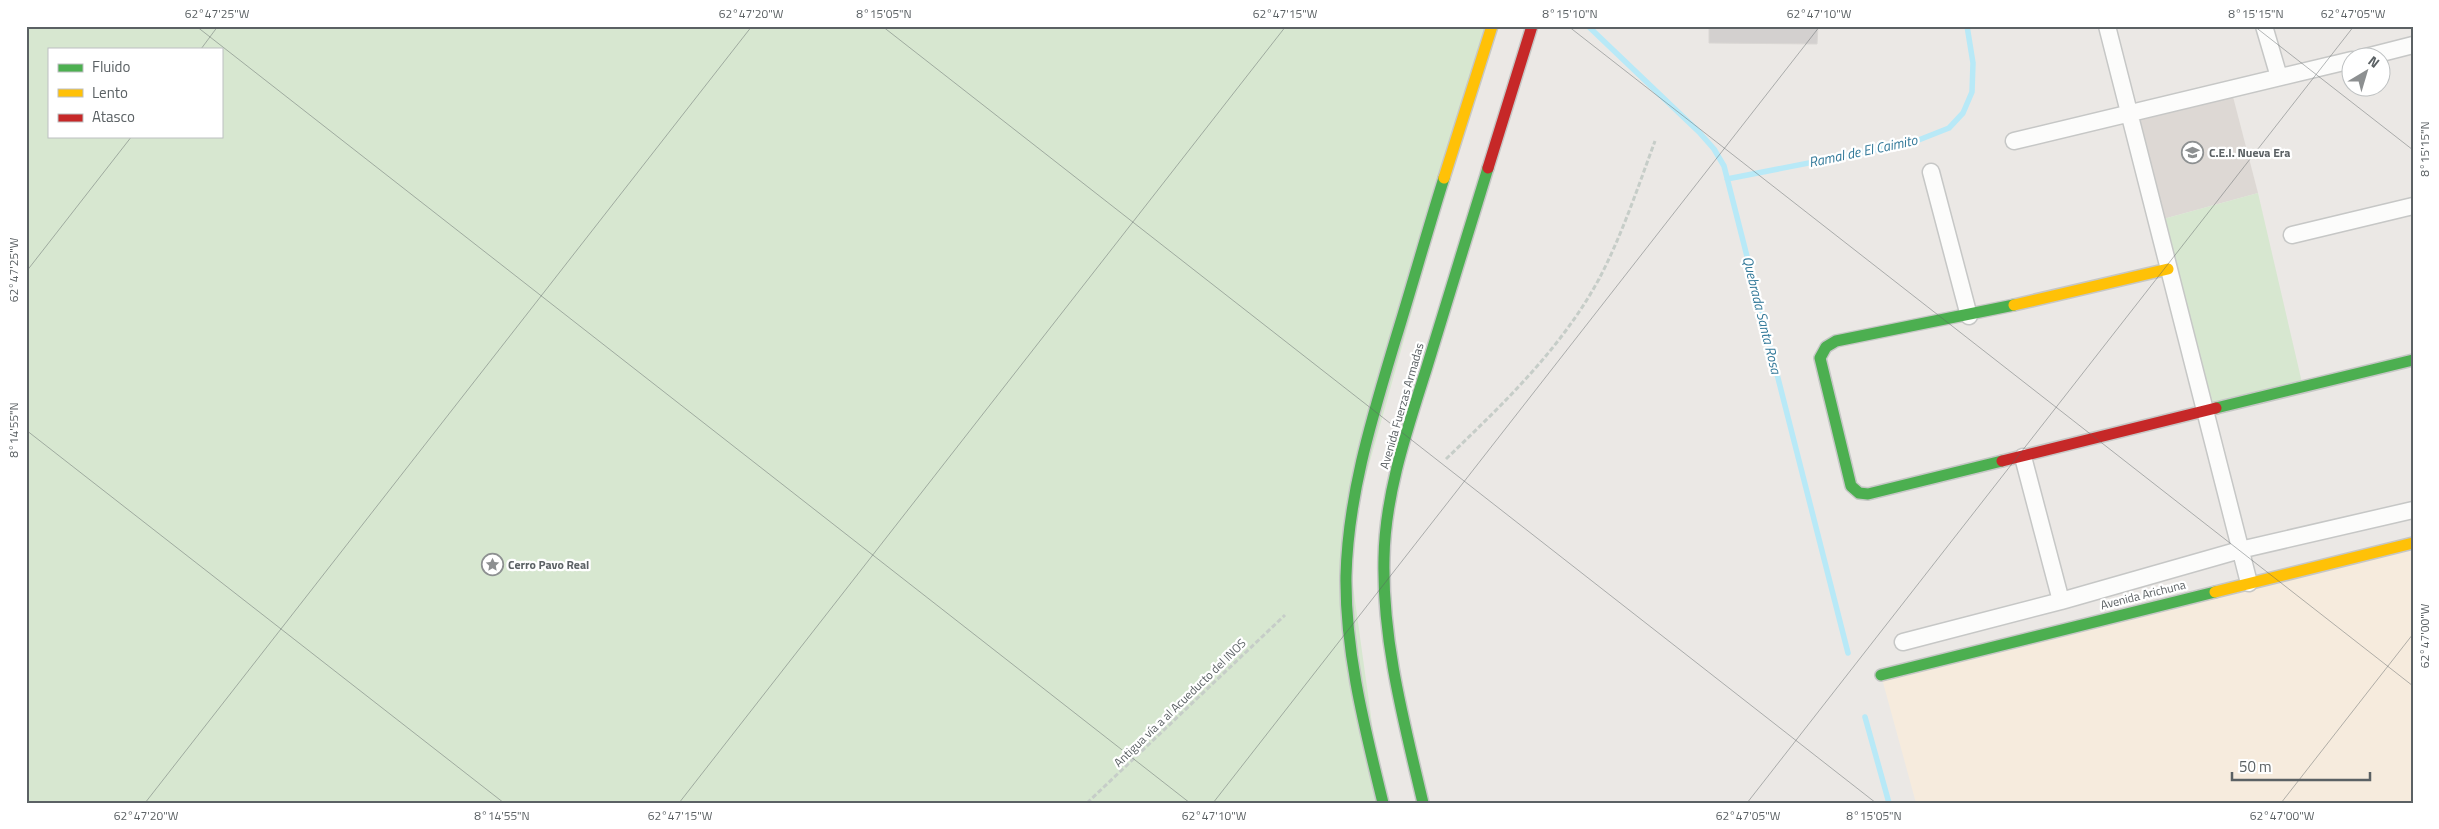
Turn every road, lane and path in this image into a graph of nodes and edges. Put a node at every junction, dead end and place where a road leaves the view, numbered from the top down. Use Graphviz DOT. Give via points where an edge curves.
graph roads {
  1 [pos="1492,26"];
  2 [pos="1532,26"];
  3 [pos="2107,26"];
  4 [pos="2264,26"];
  5 [pos="2413,46"];
  6 [pos="2392,51"];
  7 [pos="2342,62"];
  8 [pos="2279,77"];
  9 [pos="2129,113"];
  10 [pos="1655,141"];
  11 [pos="2014,141"];
  12 [pos="1932,172"];
  13 [pos="2413,206"];
  14 [pos="2292,235"];
  15 [pos="2168,269"];
  16 [pos="1969,316"];
  17 [pos="2413,360"];
  18 [pos="2204,411"];
  19 [pos="2023,457"];
  20 [pos="1446,459"];
  21 [pos="2413,510"];
  22 [pos="2413,543"];
  23 [pos="2240,550"];
  24 [pos="2249,583"];
  25 [pos="2061,601"];
  26 [pos="1285,616"];
  27 [pos="1903,642"];
  28 [pos="1881,675"];
  29 [pos="1087,803"];
  30 [pos="1383,803"];
  31 [pos="1422,803"];
  1 -- 30 [label="street, Avenida Fuerzas Armadas" via="1378,399 1351,507 1346,577 1349,638"];
  2 -- 31 [label="street, Avenida Fuerzas Armadas" via="1410,422 1387,525 1384,589 1392,658"];
  3 -- 9 [label="street"];
  4 -- 8 [label="street"];
  5 -- 6 [label="street"];
  7 -- 8 [label="street"];
  8 -- 9 [label="street"];
  9 -- 11 [label="street"];
  9 -- 15 [label="street"];
  10 -- 20 [label="path" via="1623,226 1585,300 1532,374"];
  12 -- 16 [label="street"];
  13 -- 14 [label="street"];
  15 -- 16 [label="street"];
  15 -- 18 [label="street"];
  16 -- 19 [label="street" via="1836,341 1826,347 1820,358 1851,486 1859,493 1868,494"];
  17 -- 18 [label="street"];
  18 -- 19 [label="street"];
  18 -- 23 [label="street"];
  19 -- 25 [label="street"];
  21 -- 23 [label="street"];
  22 -- 24 [label="street, Avenida Arichuna"];
  23 -- 24 [label="street"];
  23 -- 25 [label="street"];
  24 -- 28 [label="street, Avenida Arichuna"];
  25 -- 27 [label="street"];
  26 -- 29 [label="path, Antigua vía a al Acueducto del INOS"];
}
